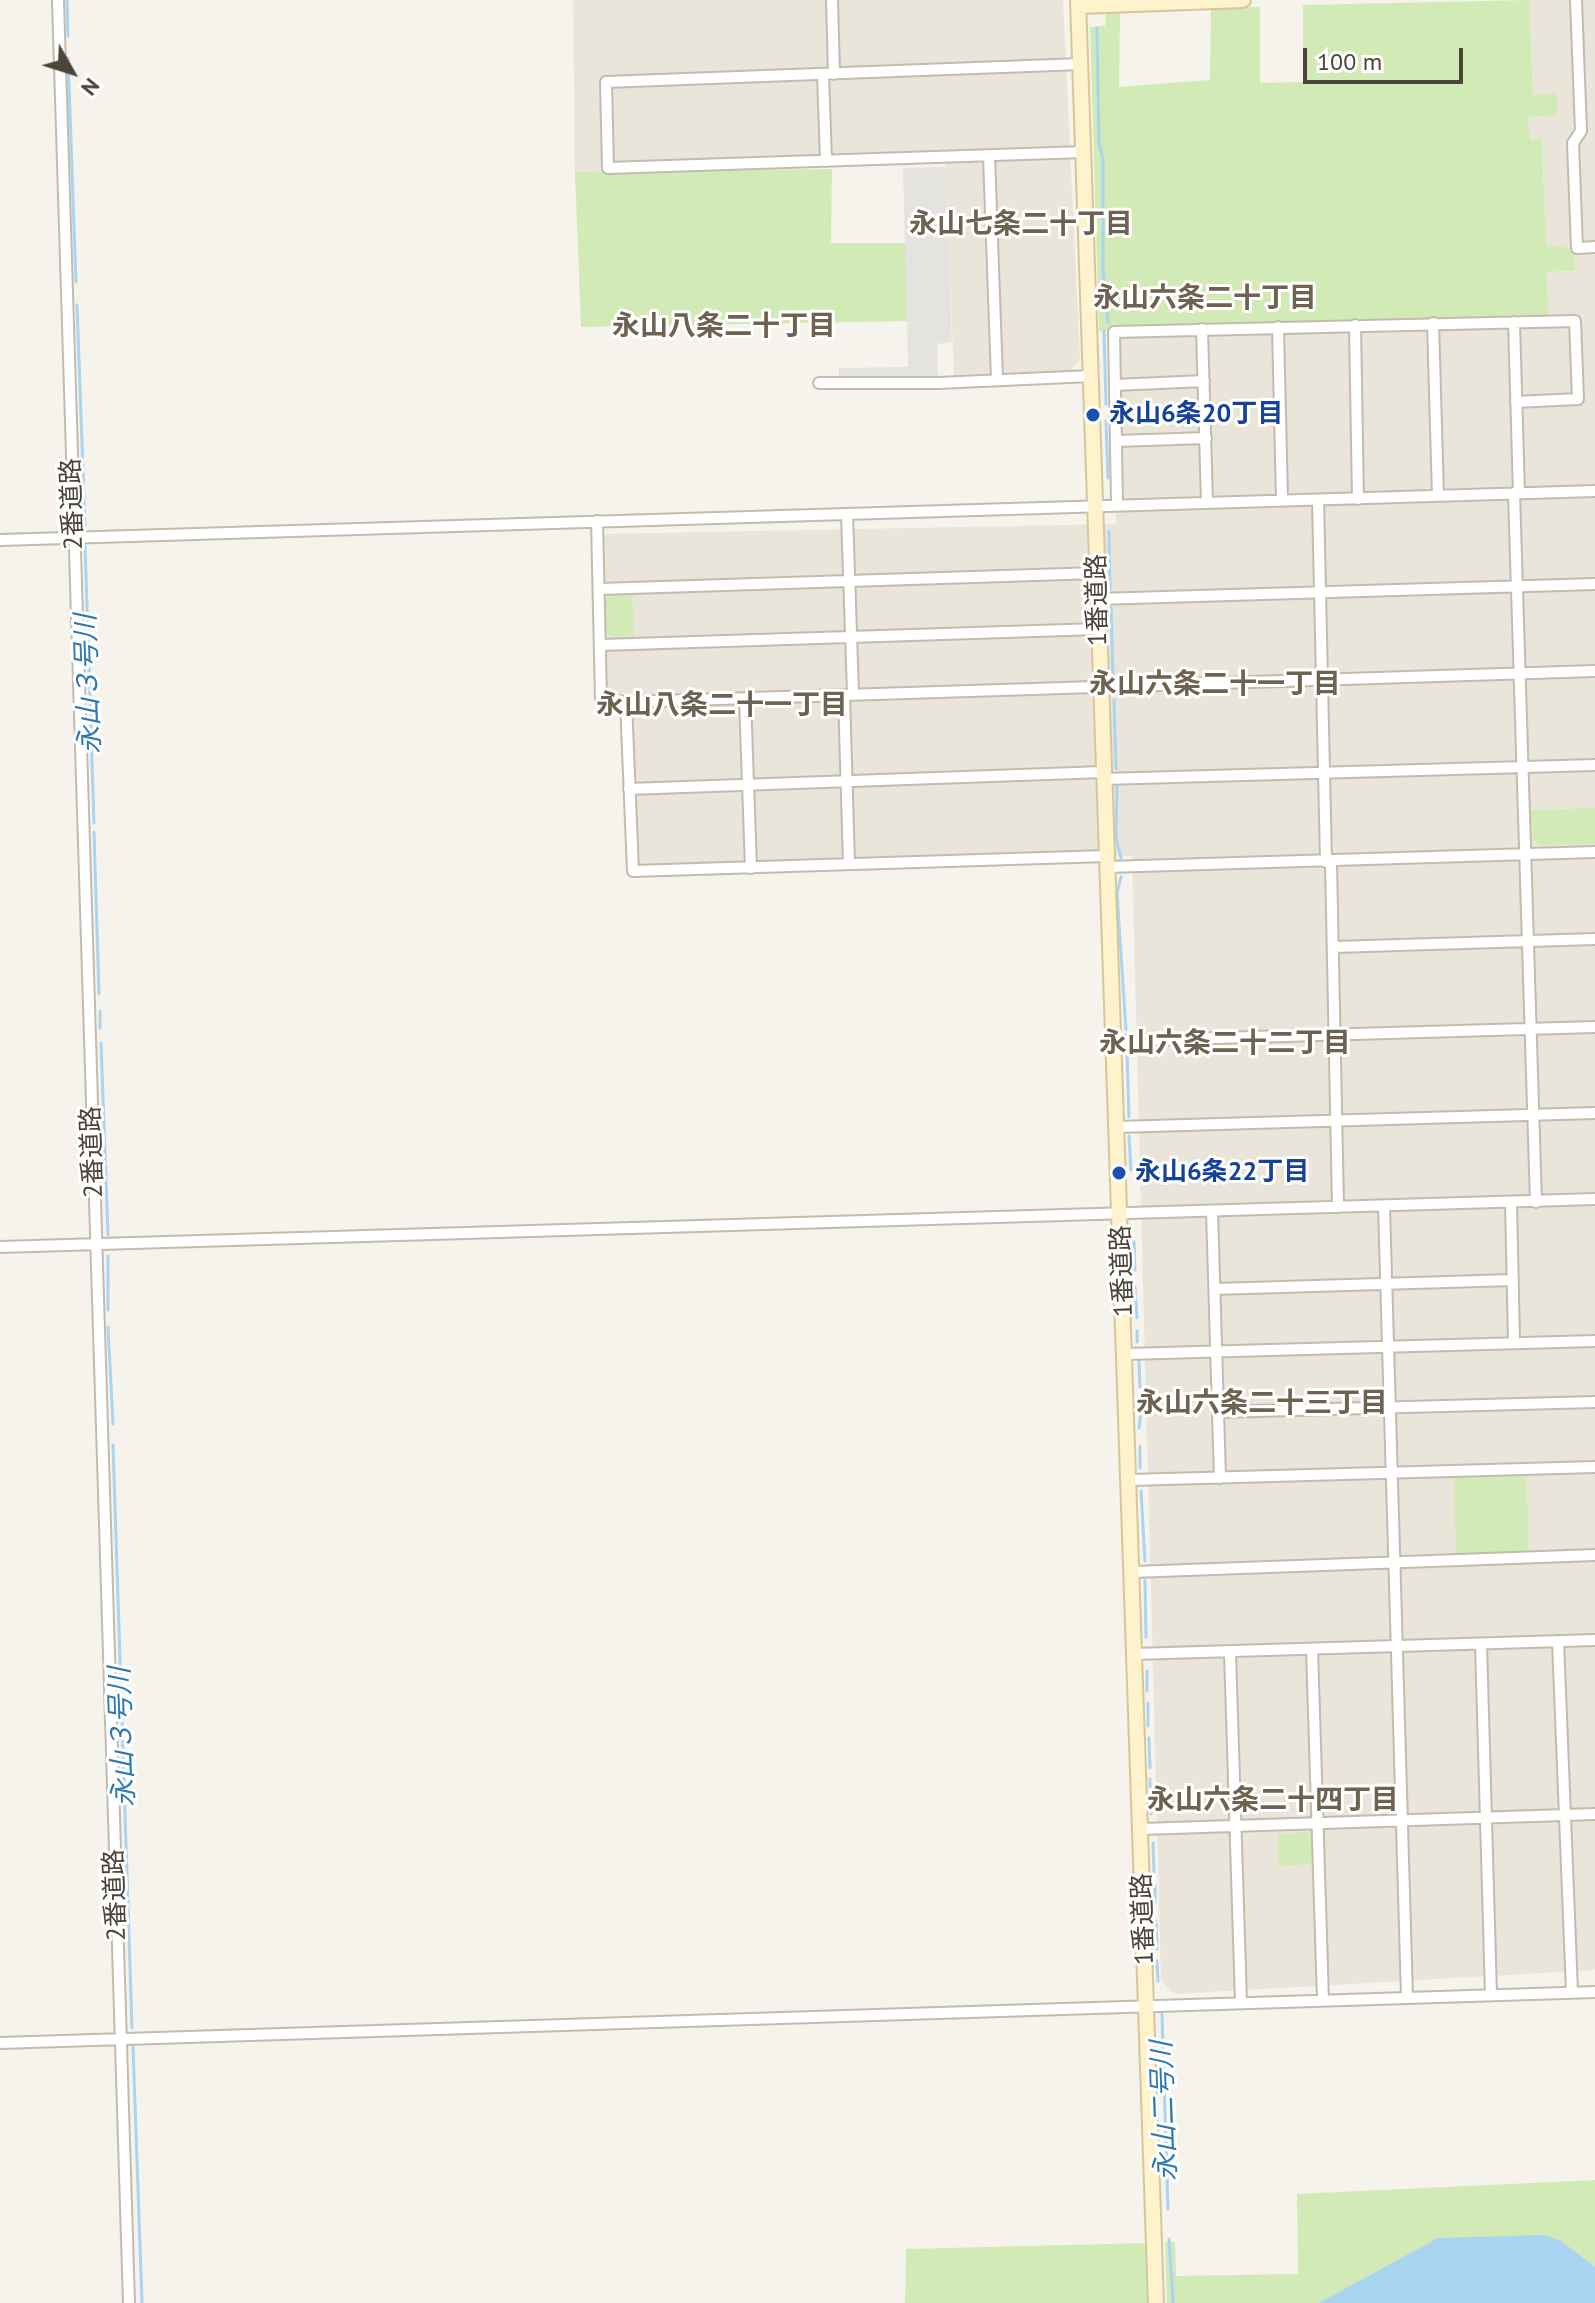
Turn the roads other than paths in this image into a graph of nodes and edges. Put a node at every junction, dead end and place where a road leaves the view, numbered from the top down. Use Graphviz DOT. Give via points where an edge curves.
graph roads {
  1 [pos="58,0"];
  2 [pos="832,0"];
  3 [pos="1243,0"];
  4 [pos="1576,0"];
  5 [pos="1078,3"];
  6 [pos="1081,64"];
  7 [pos="828,74"];
  8 [pos="1084,152"];
  9 [pos="989,156"];
  10 [pos="826,161"];
  11 [pos="1595,247"];
  12 [pos="1514,322"];
  13 [pos="1433,323"];
  14 [pos="1355,325"];
  15 [pos="1278,327"];
  16 [pos="1202,329"];
  17 [pos="1091,376"];
  18 [pos="997,379"];
  19 [pos="1204,381"];
  20 [pos="819,383"];
  21 [pos="1115,385"];
  22 [pos="1516,402"];
  23 [pos="1206,438"];
  24 [pos="1117,441"];
  25 [pos="1595,491"];
  26 [pos="1516,493"];
  27 [pos="1438,496"];
  28 [pos="1358,499"];
  29 [pos="1282,500"];
  30 [pos="1318,500"];
  31 [pos="1207,503"];
  32 [pos="1117,505"];
  33 [pos="1096,506"];
  34 [pos="847,514"];
  35 [pos="597,521"];
  36 [pos="74,538"];
  37 [pos="0,540"];
  38 [pos="1097,573"];
  39 [pos="849,581"];
  40 [pos="1595,584"];
  41 [pos="1517,586"];
  42 [pos="600,589"];
  43 [pos="1320,593"];
  44 [pos="1098,599"];
  45 [pos="1098,629"];
  46 [pos="851,637"];
  47 [pos="601,645"];
  48 [pos="1595,671"];
  49 [pos="1519,674"];
  50 [pos="1322,680"];
  51 [pos="1100,687"];
  52 [pos="848,695"];
  53 [pos="745,698"];
  54 [pos="626,702"];
  55 [pos="1595,765"];
  56 [pos="1522,767"];
  57 [pos="1325,772"];
  58 [pos="1103,775"];
  59 [pos="846,781"];
  60 [pos="748,784"];
  61 [pos="629,789"];
  62 [pos="1595,852"];
  63 [pos="1525,855"];
  64 [pos="1106,862"];
  65 [pos="1328,862"];
  66 [pos="849,864"];
  67 [pos="751,868"];
  68 [pos="1595,939"];
  69 [pos="1528,941"];
  70 [pos="1334,947"];
  71 [pos="1595,1027"];
  72 [pos="1531,1029"];
  73 [pos="1333,1036"];
  74 [pos="1113,1041"];
  75 [pos="1595,1113"];
  76 [pos="1533,1115"];
  77 [pos="1336,1121"];
  78 [pos="1117,1127"];
  79 [pos="1595,1199"];
  80 [pos="1511,1202"];
  81 [pos="1536,1202"];
  82 [pos="1338,1207"];
  83 [pos="1384,1207"];
  84 [pos="1212,1211"];
  85 [pos="1121,1214"];
  86 [pos="96,1244"];
  87 [pos="0,1247"];
  88 [pos="1513,1280"];
  89 [pos="1387,1285"];
  90 [pos="1215,1289"];
  91 [pos="1514,1341"];
  92 [pos="1595,1341"];
  93 [pos="1389,1346"];
  94 [pos="1216,1351"];
  95 [pos="1126,1354"];
  96 [pos="1595,1402"];
  97 [pos="1391,1409"];
  98 [pos="1219,1412"];
  99 [pos="1595,1467"];
  100 [pos="1393,1473"];
  101 [pos="1220,1478"];
  102 [pos="1130,1480"];
  103 [pos="1595,1555"];
  104 [pos="1396,1563"];
  105 [pos="1133,1572"];
  106 [pos="1595,1640"];
  107 [pos="1558,1641"];
  108 [pos="1481,1644"];
  109 [pos="1398,1647"];
  110 [pos="1312,1649"];
  111 [pos="1230,1652"];
  112 [pos="1135,1654"];
  113 [pos="1595,1814"];
  114 [pos="1567,1815"];
  115 [pos="1486,1818"];
  116 [pos="1402,1821"];
  117 [pos="1317,1824"];
  118 [pos="1234,1825"];
  119 [pos="1142,1829"];
  120 [pos="1572,1992"];
  121 [pos="1595,1992"];
  122 [pos="1491,1995"];
  123 [pos="1407,1997"];
  124 [pos="1323,2000"];
  125 [pos="1241,2002"];
  126 [pos="1148,2006"];
  127 [pos="121,2039"];
  128 [pos="0,2043"];
  129 [pos="129,2303"];
  130 [pos="1156,2303"];
  1 -- 36 [label="street, 2番道路"];
  2 -- 7 [label="street"];
  3 -- 5 [label="street"];
  4 -- 11 [label="street" via="1581,131 1573,143 1577,248"];
  5 -- 6 [label="street, 1番道路"];
  6 -- 7 [label="street"];
  6 -- 8 [label="street, 1番道路"];
  7 -- 10 [label="street"];
  7 -- 10 [label="street" via="606,82 608,168"];
  8 -- 9 [label="street"];
  8 -- 17 [label="street, 1番道路"];
  9 -- 10 [label="street"];
  9 -- 18 [label="street"];
  12 -- 13 [label="street"];
  12 -- 22 [label="street"];
  12 -- 22 [label="street" via="1575,321 1578,399"];
  13 -- 14 [label="street"];
  13 -- 27 [label="street"];
  14 -- 15 [label="street"];
  14 -- 28 [label="street"];
  15 -- 16 [label="street"];
  15 -- 29 [label="street"];
  16 -- 19 [label="street"];
  16 -- 21 [label="street" via="1114,332"];
  17 -- 18 [label="street"];
  17 -- 33 [label="street, 1番道路"];
  18 -- 20 [label="street"];
  19 -- 21 [label="street"];
  19 -- 23 [label="street"];
  21 -- 24 [label="street"];
  22 -- 26 [label="street"];
  23 -- 24 [label="street"];
  23 -- 31 [label="street"];
  24 -- 32 [label="street"];
  25 -- 26 [label="street"];
  26 -- 27 [label="street"];
  26 -- 41 [label="street"];
  27 -- 28 [label="street"];
  28 -- 30 [label="street"];
  29 -- 30 [label="street"];
  29 -- 31 [label="street"];
  30 -- 43 [label="street"];
  31 -- 32 [label="street"];
  32 -- 33 [label="street"];
  33 -- 34 [label="street"];
  33 -- 38 [label="street, 1番道路"];
  34 -- 35 [label="street"];
  34 -- 39 [label="street"];
  35 -- 36 [label="street"];
  35 -- 42 [label="street"];
  36 -- 37 [label="street"];
  36 -- 86 [label="street, 2番道路"];
  38 -- 39 [label="street"];
  38 -- 44 [label="street, 1番道路"];
  39 -- 42 [label="street"];
  39 -- 46 [label="street"];
  40 -- 41 [label="street"];
  41 -- 43 [label="street"];
  41 -- 49 [label="street"];
  42 -- 47 [label="street"];
  43 -- 44 [label="street"];
  43 -- 50 [label="street"];
  44 -- 45 [label="street, 1番道路"];
  45 -- 46 [label="street"];
  45 -- 51 [label="street, 1番道路"];
  46 -- 47 [label="street"];
  46 -- 52 [label="street"];
  47 -- 54 [label="street" via="601,699"];
  48 -- 49 [label="street"];
  49 -- 50 [label="street"];
  49 -- 56 [label="street"];
  50 -- 51 [label="street"];
  50 -- 57 [label="street"];
  51 -- 52 [label="street"];
  51 -- 58 [label="street, 1番道路"];
  52 -- 53 [label="street"];
  52 -- 59 [label="street"];
  53 -- 54 [label="street"];
  53 -- 60 [label="street"];
  54 -- 61 [label="street"];
  55 -- 56 [label="street"];
  56 -- 57 [label="street"];
  56 -- 63 [label="street"];
  57 -- 58 [label="street"];
  57 -- 65 [label="street"];
  58 -- 59 [label="street"];
  58 -- 64 [label="street, 1番道路"];
  59 -- 60 [label="street"];
  59 -- 66 [label="street"];
  60 -- 61 [label="street"];
  60 -- 67 [label="street"];
  61 -- 67 [label="street" via="633,871"];
  62 -- 63 [label="street"];
  63 -- 65 [label="street"];
  63 -- 69 [label="street"];
  64 -- 65 [label="street"];
  64 -- 66 [label="street"];
  64 -- 74 [label="street, 1番道路"];
  65 -- 70 [label="street"];
  66 -- 67 [label="street"];
  68 -- 69 [label="street"];
  69 -- 70 [label="street"];
  69 -- 72 [label="street"];
  70 -- 73 [label="street"];
  71 -- 72 [label="street"];
  72 -- 73 [label="street"];
  72 -- 76 [label="street"];
  73 -- 74 [label="street"];
  73 -- 77 [label="street"];
  74 -- 78 [label="street, 1番道路"];
  75 -- 76 [label="street"];
  76 -- 77 [label="street"];
  76 -- 81 [label="street"];
  77 -- 78 [label="street"];
  77 -- 82 [label="street"];
  78 -- 85 [label="street, 1番道路"];
  79 -- 81 [label="street"];
  80 -- 81 [label="street"];
  80 -- 83 [label="street"];
  80 -- 88 [label="street"];
  82 -- 83 [label="street"];
  82 -- 84 [label="street"];
  83 -- 89 [label="street"];
  84 -- 85 [label="street"];
  84 -- 90 [label="street"];
  85 -- 86 [label="street"];
  85 -- 95 [label="street, 1番道路"];
  86 -- 87 [label="street"];
  86 -- 127 [label="street, 2番道路"];
  88 -- 89 [label="street"];
  88 -- 91 [label="street"];
  89 -- 90 [label="street"];
  89 -- 93 [label="street"];
  90 -- 94 [label="street"];
  91 -- 92 [label="street"];
  91 -- 93 [label="street"];
  93 -- 94 [label="street"];
  93 -- 97 [label="street"];
  94 -- 95 [label="street"];
  94 -- 98 [label="street"];
  95 -- 102 [label="street, 1番道路"];
  96 -- 97 [label="street"];
  97 -- 98 [label="street"];
  97 -- 100 [label="street"];
  98 -- 101 [label="street"];
  99 -- 100 [label="street"];
  100 -- 101 [label="street"];
  100 -- 104 [label="street"];
  101 -- 102 [label="street"];
  102 -- 105 [label="street, 1番道路"];
  103 -- 104 [label="street"];
  104 -- 105 [label="street"];
  104 -- 109 [label="street"];
  105 -- 112 [label="street, 1番道路"];
  106 -- 107 [label="street"];
  107 -- 108 [label="street"];
  107 -- 114 [label="street"];
  108 -- 109 [label="street"];
  108 -- 115 [label="street"];
  109 -- 110 [label="street"];
  109 -- 116 [label="street"];
  110 -- 111 [label="street"];
  110 -- 117 [label="street"];
  111 -- 112 [label="street"];
  111 -- 118 [label="street"];
  112 -- 119 [label="street, 1番道路"];
  113 -- 114 [label="street"];
  114 -- 115 [label="street"];
  114 -- 120 [label="street"];
  115 -- 116 [label="street"];
  115 -- 122 [label="street"];
  116 -- 117 [label="street"];
  116 -- 123 [label="street"];
  117 -- 118 [label="street"];
  117 -- 124 [label="street"];
  118 -- 119 [label="street"];
  118 -- 125 [label="street"];
  119 -- 126 [label="street, 1番道路"];
  120 -- 121 [label="street"];
  120 -- 122 [label="street"];
  122 -- 123 [label="street"];
  123 -- 124 [label="street"];
  124 -- 125 [label="street"];
  125 -- 126 [label="street"];
  126 -- 127 [label="street"];
  126 -- 130 [label="street, 1番道路"];
  127 -- 128 [label="street"];
  127 -- 129 [label="street, 2番道路"];
}
